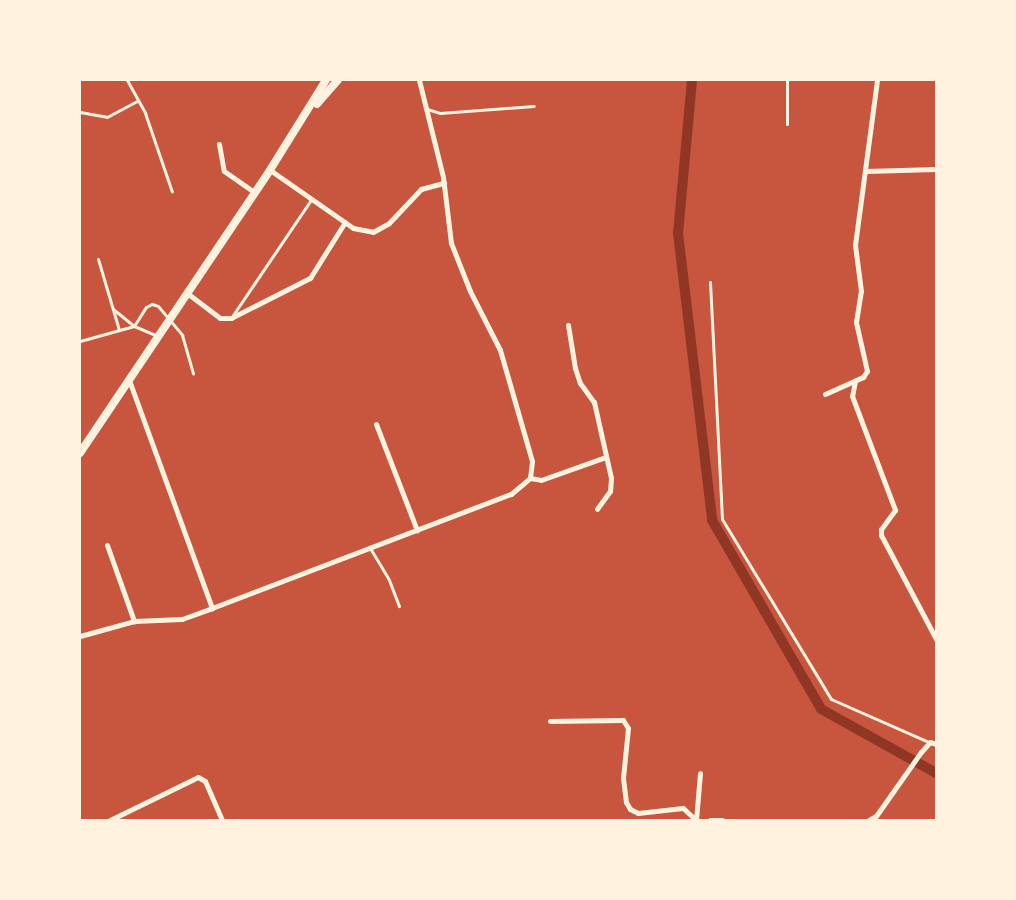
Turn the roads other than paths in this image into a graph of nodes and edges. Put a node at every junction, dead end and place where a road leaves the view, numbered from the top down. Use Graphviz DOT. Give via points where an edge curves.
graph roads {
  1 [pos="128,80"];
  2 [pos="326,80"];
  3 [pos="338,80"];
  4 [pos="419,80"];
  5 [pos="787,80"];
  6 [pos="877,80"];
  7 [pos="137,101"];
  8 [pos="534,106"];
  9 [pos="426,109"];
  10 [pos="80,112"];
  11 [pos="304,119"];
  12 [pos="787,124"];
  13 [pos="219,144"];
  14 [pos="936,169"];
  15 [pos="270,170"];
  16 [pos="866,171"];
  17 [pos="444,183"];
  18 [pos="172,192"];
  19 [pos="255,193"];
  20 [pos="311,200"];
  21 [pos="344,222"];
  22 [pos="98,259"];
  23 [pos="710,282"];
  24 [pos="187,293"];
  25 [pos="113,309"];
  26 [pos="231,318"];
  27 [pos="169,320"];
  28 [pos="568,325"];
  29 [pos="134,326"];
  30 [pos="119,330"];
  31 [pos="158,336"];
  32 [pos="80,341"];
  33 [pos="193,373"];
  34 [pos="129,380"];
  35 [pos="855,381"];
  36 [pos="825,394"];
  37 [pos="376,424"];
  38 [pos="80,453"];
  39 [pos="606,457"];
  40 [pos="530,478"];
  41 [pos="598,509"];
  42 [pos="418,530"];
  43 [pos="107,545"];
  44 [pos="370,548"];
  45 [pos="399,606"];
  46 [pos="212,608"];
  47 [pos="134,621"];
  48 [pos="80,636"];
  49 [pos="936,639"];
  50 [pos="550,721"];
  51 [pos="933,743"];
  52 [pos="700,773"];
  53 [pos="110,820"];
  54 [pos="222,820"];
  55 [pos="696,820"];
  56 [pos="710,820"];
  57 [pos="722,820"];
  58 [pos="869,820"];
  1 -- 7 [label="lane"];
  2 -- 11 [label="main road"];
  3 -- 11 [label="main road"];
  4 -- 9 [label="street"];
  5 -- 12 [label="lane"];
  6 -- 16 [label="street"];
  7 -- 10 [label="lane" via="107,117"];
  7 -- 18 [label="lane" via="145,113"];
  8 -- 9 [label="lane" via="440,113"];
  9 -- 17 [label="street"];
  11 -- 15 [label="main road"];
  13 -- 19 [label="street" via="224,171"];
  14 -- 16 [label="street"];
  15 -- 19 [label="main road"];
  15 -- 20 [label="street"];
  16 -- 35 [label="street" via="854,245 861,291 856,322 867,371"];
  17 -- 21 [label="street" via="421,189 389,223 373,232 356,229"];
  17 -- 40 [label="street" via="451,243 470,291 500,350 532,461"];
  19 -- 24 [label="main road"];
  20 -- 21 [label="street"];
  20 -- 26 [label="lane"];
  21 -- 26 [label="street" via="310,278"];
  22 -- 25 [label="lane"];
  23 -- 51 [label="lane" via="722,519 831,699"];
  24 -- 26 [label="street" via="220,318"];
  24 -- 27 [label="main road"];
  25 -- 29 [label="lane"];
  25 -- 30 [label="lane"];
  27 -- 29 [label="lane" via="158,306 152,304 146,307"];
  27 -- 31 [label="main road"];
  27 -- 33 [label="lane" via="182,335"];
  28 -- 39 [label="street" via="575,368 580,383 594,402"];
  29 -- 30 [label="lane"];
  29 -- 31 [label="lane"];
  30 -- 32 [label="lane"];
  31 -- 34 [label="main road"];
  34 -- 38 [label="main road"];
  34 -- 46 [label="street"];
  35 -- 36 [label="street"];
  35 -- 49 [label="street" via="852,396 894,507 894,513 881,530 881,535"];
  37 -- 42 [label="street"];
  39 -- 40 [label="street" via="541,480"];
  39 -- 41 [label="street" via="611,485"];
  40 -- 42 [label="street" via="511,494"];
  42 -- 44 [label="street"];
  43 -- 47 [label="street"];
  44 -- 45 [label="lane" via="389,580"];
  44 -- 46 [label="street"];
  46 -- 47 [label="street" via="182,619"];
  47 -- 48 [label="street"];
  50 -- 55 [label="street" via="623,720 628,728 623,778 630,809 638,813 683,808"];
  51 -- 58 [label="street" via="921,752 876,816"];
  52 -- 55 [label="street"];
  53 -- 54 [label="street" via="198,777 205,781"];
  56 -- 57 [label="street"];
}
